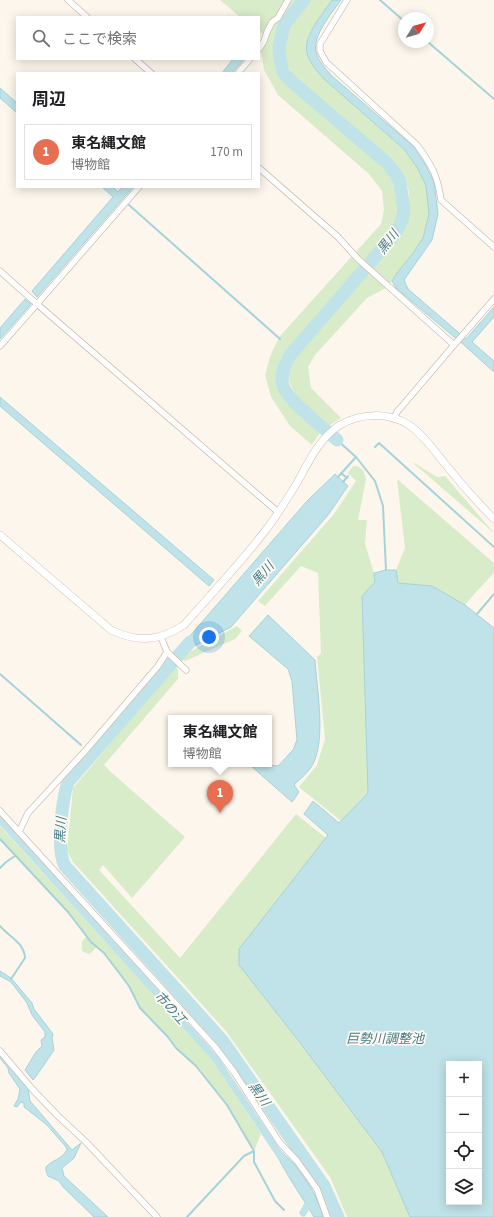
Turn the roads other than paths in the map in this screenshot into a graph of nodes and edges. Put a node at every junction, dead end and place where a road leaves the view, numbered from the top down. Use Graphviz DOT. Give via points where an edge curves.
graph roads {
  1 [pos="68,0"];
  2 [pos="288,0"];
  3 [pos="348,0"];
  4 [pos="87,16"];
  5 [pos="260,47"];
  6 [pos="136,60"];
  7 [pos="249,60"];
  8 [pos="150,72"];
  9 [pos="239,72"];
  10 [pos="260,169"];
  11 [pos="138,188"];
  12 [pos="494,247"];
  13 [pos="0,271"];
  14 [pos="494,299"];
  15 [pos="37,304"];
  16 [pos="456,343"];
  17 [pos="0,346"];
  18 [pos="394,419"];
  19 [pos="278,512"];
  20 [pos="494,519"];
  21 [pos="0,535"];
  22 [pos="161,637"];
  23 [pos="167,652"];
  24 [pos="186,670"];
  25 [pos="0,811"];
  26 [pos="19,832"];
  27 [pos="0,1051"];
  28 [pos="157,1217"];
  29 [pos="327,1217"];
  1 -- 4 [label="street"];
  2 -- 5 [label="street" via="278,18 272,22"];
  3 -- 12 [label="street" via="320,44 320,51 326,62 417,145 429,161 439,183 441,200"];
  6 -- 8 [label="street"];
  7 -- 9 [label="street"];
  10 -- 16 [label="street" via="338,237 375,275"];
  11 -- 15 [label="street"];
  13 -- 15 [label="street"];
  14 -- 16 [label="street"];
  15 -- 17 [label="street"];
  15 -- 19 [label="street"];
  16 -- 18 [label="street" via="397,412"];
  18 -- 19 [label="street" via="368,415 339,426 317,449"];
  18 -- 20 [label="street" via="409,425 423,438"];
  19 -- 22 [label="street" via="240,562 184,625"];
  21 -- 22 [label="street" via="111,630 122,636 135,638"];
  22 -- 23 [label="street"];
  23 -- 24 [label="street"];
  23 -- 26 [label="street" via="86,750 28,812"];
  25 -- 26 [label="street"];
  26 -- 29 [label="street" via="215,1047 280,1143 297,1161 317,1190"];
  27 -- 28 [label="street" via="38,1095"];
}
